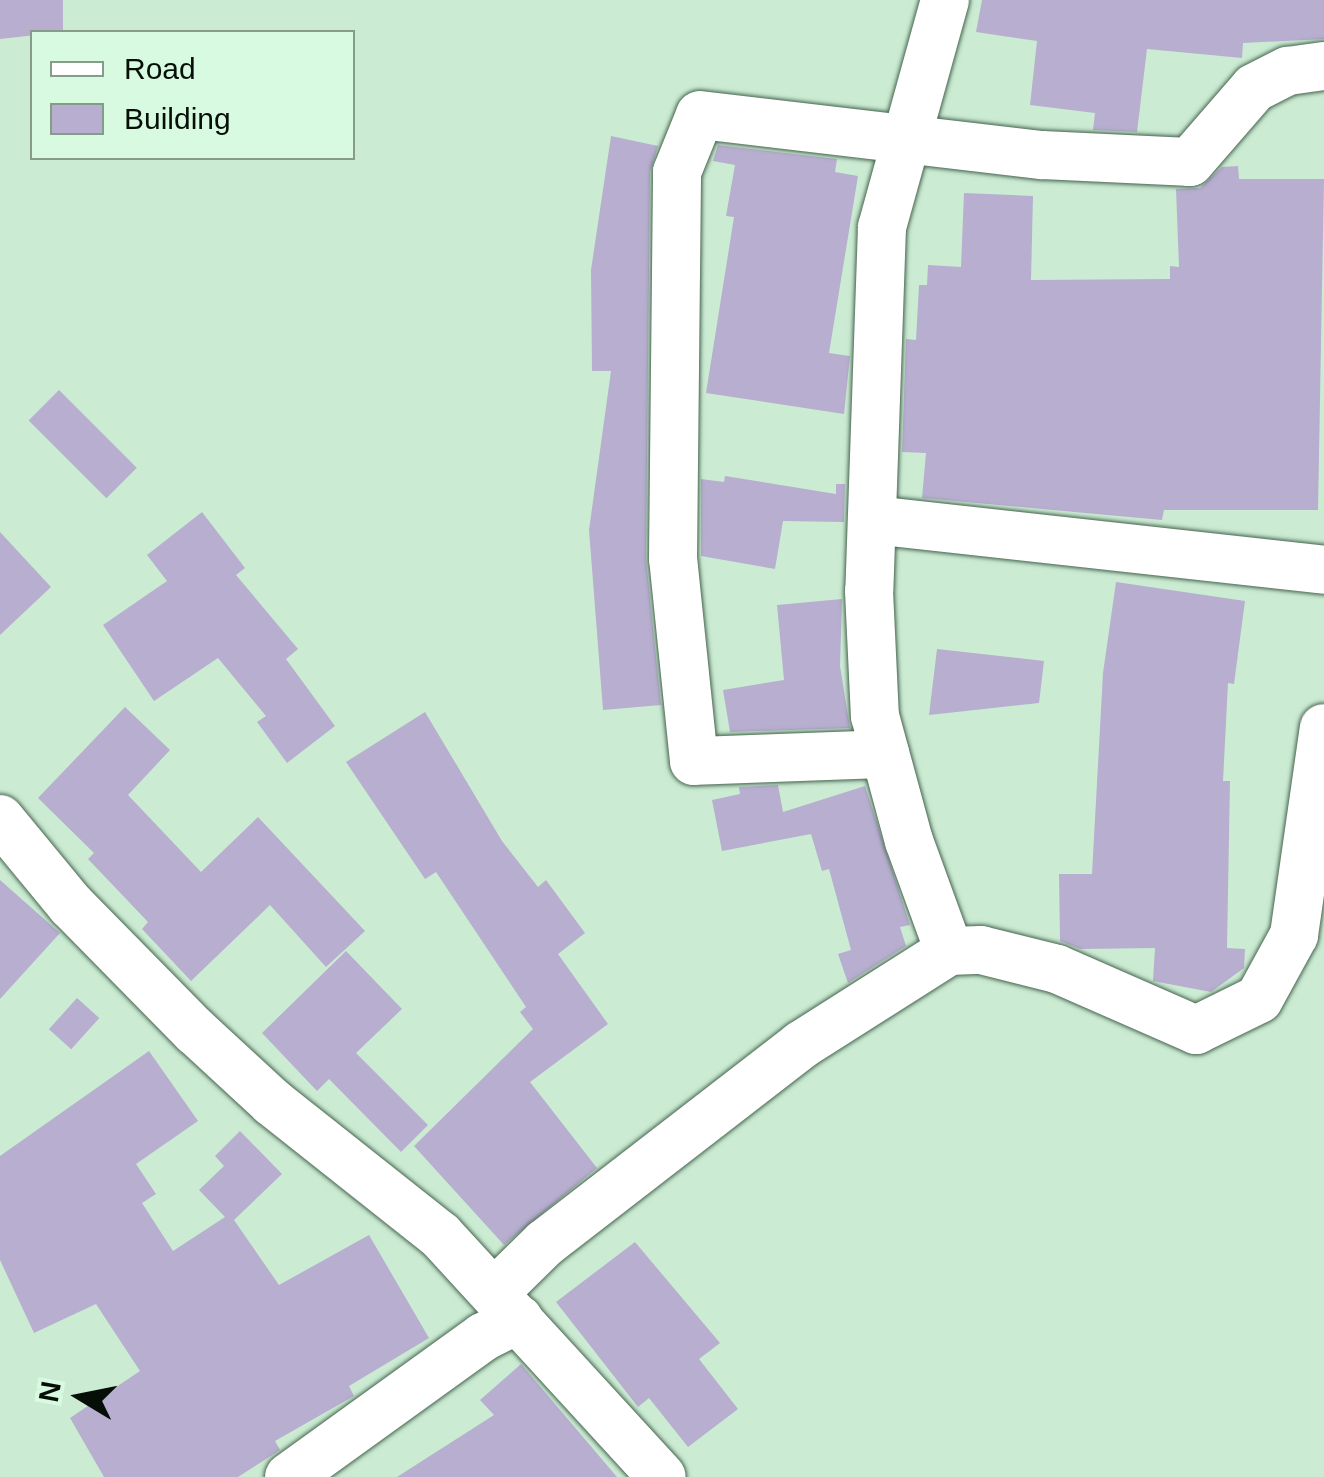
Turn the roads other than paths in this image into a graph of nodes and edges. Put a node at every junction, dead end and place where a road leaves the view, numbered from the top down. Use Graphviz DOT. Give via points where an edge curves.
graph roads {
  1 [pos="945,0"];
  2 [pos="1324,66"];
  3 [pos="910,142"];
  4 [pos="874,520"];
  5 [pos="1324,570"];
  6 [pos="1324,728"];
  7 [pos="885,754"];
  8 [pos="0,819"];
  9 [pos="948,951"];
  10 [pos="507,1305"];
  11 [pos="289,1477"];
  12 [pos="662,1477"];
  1 -- 3 [label="street"];
  2 -- 3 [label="street" via="1288,70 1254,88 1190,162"];
  3 -- 4 [label="street" via="882,227"];
  3 -- 7 [label="street" via="700,115 677,172 673,559 694,761"];
  4 -- 5 [label="street"];
  4 -- 7 [label="street" via="875,716"];
  6 -- 9 [label="street" via="1294,934 1259,999 1235,1014 1196,1030 1057,969 981,950"];
  7 -- 9 [label="street"];
  8 -- 10 [label="street" via="71,906 194,1031 440,1235"];
  9 -- 10 [label="street" via="773,1066 545,1243"];
  10 -- 11 [label="street" via="483,1337"];
  10 -- 12 [label="street"];
}
